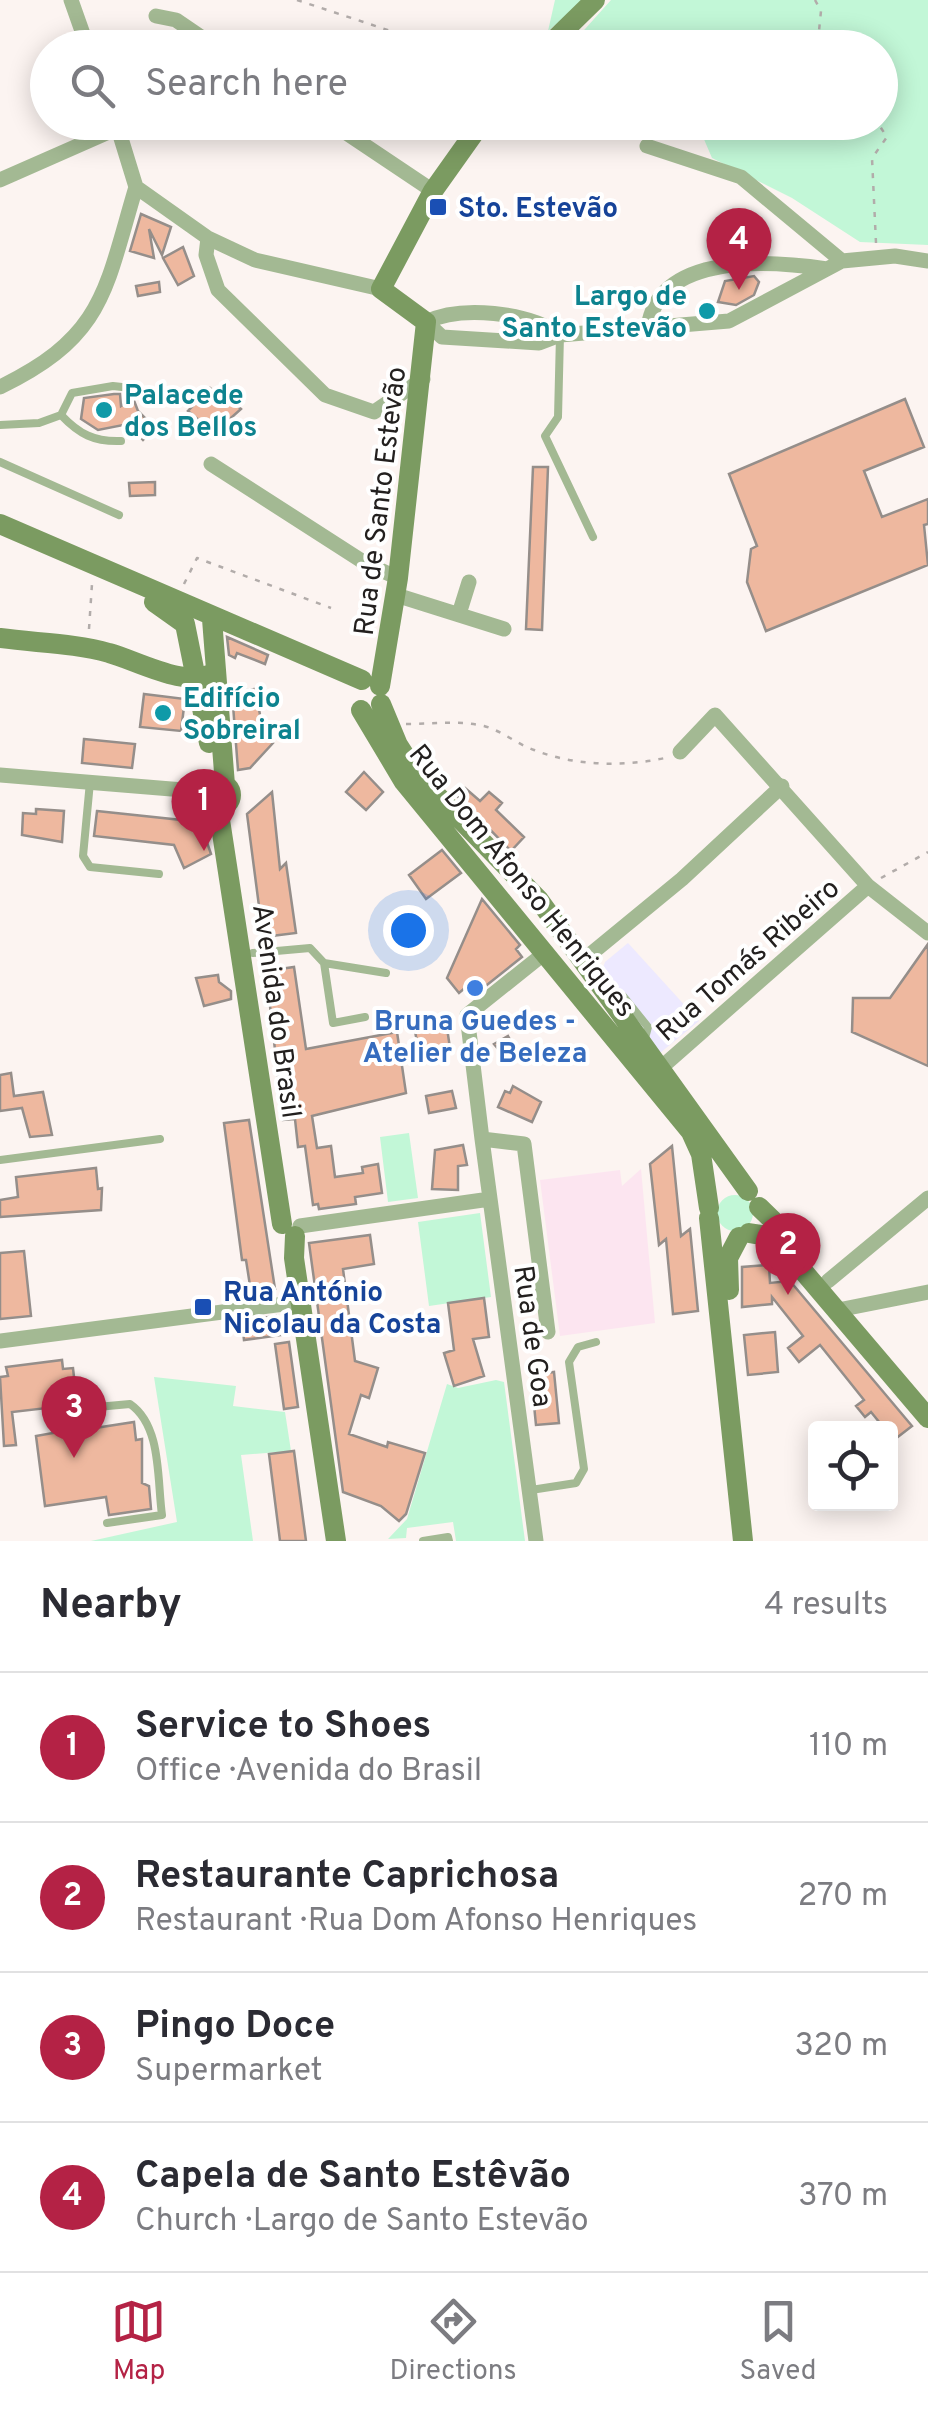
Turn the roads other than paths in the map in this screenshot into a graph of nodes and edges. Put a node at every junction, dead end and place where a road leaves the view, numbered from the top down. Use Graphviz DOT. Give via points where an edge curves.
graph roads {
  1 [pos="71,0"];
  2 [pos="595,0"];
  3 [pos="156,16"];
  4 [pos="82,30"];
  5 [pos="191,30"];
  6 [pos="564,30"];
  7 [pos="85,140"];
  8 [pos="122,140"];
  9 [pos="357,140"];
  10 [pos="469,140"];
  11 [pos="646,146"];
  12 [pos="0,180"];
  13 [pos="136,187"];
  14 [pos="433,190"];
  15 [pos="208,238"];
  16 [pos="842,261"];
  17 [pos="928,262"];
  18 [pos="827,269"];
  19 [pos="381,289"];
  20 [pos="426,322"];
  21 [pos="648,326"];
  22 [pos="560,335"];
  23 [pos="422,379"];
  24 [pos="0,388"];
  25 [pos="140,389"];
  26 [pos="61,415"];
  27 [pos="0,426"];
  28 [pos="120,442"];
  29 [pos="0,462"];
  30 [pos="211,464"];
  31 [pos="119,514"];
  32 [pos="0,524"];
  33 [pos="0,537"];
  34 [pos="592,537"];
  35 [pos="469,582"];
  36 [pos="397,587"];
  37 [pos="459,614"];
  38 [pos="199,618"];
  39 [pos="0,626"];
  40 [pos="504,629"];
  41 [pos="0,638"];
  42 [pos="199,670"];
  43 [pos="371,699"];
  44 [pos="680,752"];
  45 [pos="0,775"];
  46 [pos="90,782"];
  47 [pos="782,786"];
  48 [pos="218,794"];
  49 [pos="159,874"];
  50 [pos="868,886"];
  51 [pos="560,932"];
  52 [pos="928,933"];
  53 [pos="544,949"];
  54 [pos="252,954"];
  55 [pos="324,964"];
  56 [pos="386,973"];
  57 [pos="582,976"];
  58 [pos="366,1017"];
  59 [pos="654,1074"];
  60 [pos="482,1138"];
  61 [pos="160,1139"];
  62 [pos="0,1160"];
  63 [pos="928,1198"];
  64 [pos="490,1199"];
  65 [pos="753,1199"];
  66 [pos="709,1213"];
  67 [pos="291,1228"];
  68 [pos="744,1235"];
  69 [pos="828,1281"];
  70 [pos="928,1292"];
  71 [pos="292,1303"];
  72 [pos="843,1309"];
  73 [pos="548,1332"];
  74 [pos="0,1341"];
  75 [pos="596,1342"];
  76 [pos="928,1404"];
  77 [pos="97,1407"];
  78 [pos="928,1418"];
  79 [pos="530,1490"];
  80 [pos="108,1523"];
  81 [pos="324,1541"];
  82 [pos="336,1541"];
  83 [pos="423,1541"];
  84 [pos="449,1541"];
  85 [pos="536,1541"];
  86 [pos="743,1541"];
  87 [pos="755,1541"];
  1 -- 4 [label="street"];
  2 -- 6 [label="street"];
  3 -- 5 [label="street"];
  7 -- 12 [label="street"];
  8 -- 13 [label="street"];
  9 -- 14 [label="street"];
  10 -- 14 [label="street"];
  11 -- 16 [label="street" via="741,176"];
  13 -- 15 [label="street"];
  13 -- 24 [label="street" via="98,309 77,336"];
  14 -- 19 [label="street"];
  15 -- 19 [label="street" via="255,260"];
  15 -- 23 [label="street" via="206,255 218,290 325,395 374,412"];
  16 -- 17 [label="street"];
  16 -- 18 [label="street"];
  18 -- 21 [label="street" via="729,321"];
  18 -- 21 [label="street" via="715,264 670,289"];
  19 -- 20 [label="street"];
  20 -- 22 [label="street" via="446,312 503,317 541,321"];
  20 -- 22 [label="street" via="442,337 539,343"];
  20 -- 23 [label="street, Rua de Santo Estevão"];
  21 -- 22 [label="street"];
  22 -- 34 [label="lane" via="558,418 545,436"];
  23 -- 36 [label="street, Rua de Santo Estevão"];
  25 -- 26 [label="lane" via="72,393"];
  26 -- 27 [label="lane"];
  26 -- 28 [label="lane" via="100,442"];
  29 -- 31 [label="lane"];
  30 -- 36 [label="street"];
  32 -- 38 [label="street" via="176,599"];
  33 -- 38 [label="street"];
  35 -- 37 [label="street"];
  36 -- 37 [label="street"];
  36 -- 43 [label="street, Rua de Santo Estevão"];
  37 -- 40 [label="street"];
  38 -- 42 [label="street, Avenida do Brasil"];
  38 -- 43 [label="street" via="234,628"];
  39 -- 42 [label="street" via="108,642"];
  41 -- 42 [label="street"];
  42 -- 48 [label="street, Avenida do Brasil"];
  43 -- 51 [label="street, Rua Dom Afonso Henriques" via="418,776 539,900"];
  43 -- 53 [label="street, Rua Dom Afonso Henriques" via="404,782"];
  44 -- 47 [label="street" via="716,715"];
  45 -- 46 [label="street"];
  46 -- 48 [label="street"];
  46 -- 49 [label="lane" via="82,856 90,867"];
  47 -- 50 [label="street"];
  47 -- 57 [label="street"];
  48 -- 54 [label="street, Avenida do Brasil" via="235,824"];
  48 -- 67 [label="street, Avenida do Brasil"];
  50 -- 52 [label="street"];
  50 -- 59 [label="street, Rua Tomás Ribeiro"];
  51 -- 53 [label="street" via="548,934"];
  51 -- 57 [label="street, Rua Dom Afonso Henriques"];
  53 -- 57 [label="street, Rua Dom Afonso Henriques"];
  53 -- 60 [label="street, Rua de Goa" via="467,1015"];
  54 -- 55 [label="lane" via="310,948"];
  54 -- 67 [label="street, Avenida do Brasil"];
  55 -- 56 [label="lane"];
  55 -- 58 [label="lane" via="333,1023"];
  57 -- 59 [label="street, Rua Dom Afonso Henriques"];
  57 -- 59 [label="street, Rua Dom Afonso Henriques" via="606,997"];
  59 -- 65 [label="street, Rua Dom Afonso Henriques"];
  59 -- 66 [label="street, Rua Dom Afonso Henriques" via="699,1146"];
  60 -- 64 [label="street, Rua de Goa"];
  60 -- 73 [label="street" via="524,1144"];
  61 -- 62 [label="lane"];
  63 -- 69 [label="street"];
  64 -- 67 [label="street"];
  64 -- 79 [label="street, Rua de Goa"];
  65 -- 66 [label="street" via="724,1189"];
  65 -- 68 [label="street" via="758,1222"];
  65 -- 69 [label="street, Rua Dom Afonso Henriques"];
  66 -- 68 [label="street, Rua Dom Afonso Henriques" via="724,1236"];
  66 -- 86 [label="street"];
  67 -- 71 [label="street, Avenida do Brasil"];
  67 -- 82 [label="street, Avenida do Brasil"];
  68 -- 72 [label="street, Rua Dom Afonso Henriques" via="775,1240"];
  68 -- 87 [label="street" via="727,1268"];
  69 -- 72 [label="street, Rua Dom Afonso Henriques"];
  70 -- 72 [label="street"];
  71 -- 74 [label="street"];
  71 -- 81 [label="street, Avenida do Brasil"];
  72 -- 76 [label="street, Rua Dom Afonso Henriques"];
  72 -- 78 [label="street, Rua Dom Afonso Henriques"];
  75 -- 79 [label="lane" via="578,1346 570,1362 584,1469 576,1483"];
  77 -- 80 [label="lane" via="130,1404 142,1412 152,1435 162,1516"];
  79 -- 85 [label="street, Rua de Goa"];
  83 -- 84 [label="lane"];
}
